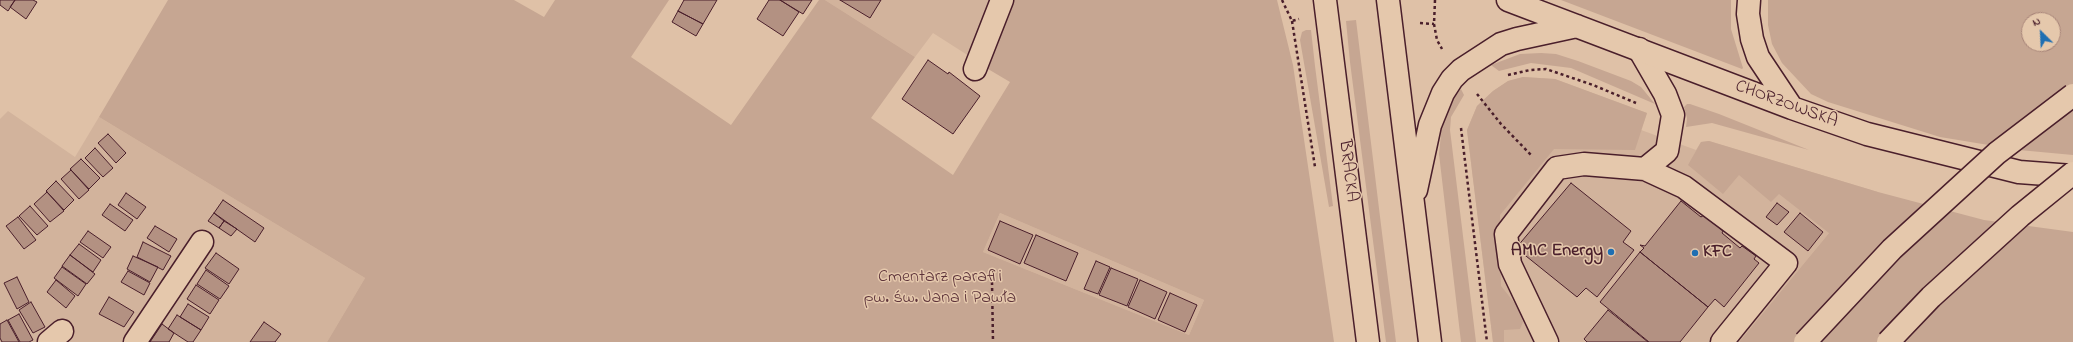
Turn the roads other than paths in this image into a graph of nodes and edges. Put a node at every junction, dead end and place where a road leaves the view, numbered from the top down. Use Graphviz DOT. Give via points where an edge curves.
graph roads {
  1 [pos="1002,0"];
  2 [pos="1325,0"];
  3 [pos="1388,0"];
  4 [pos="1508,0"];
  5 [pos="1749,0"];
  6 [pos="1578,26"];
  7 [pos="1639,49"];
  8 [pos="975,69"];
  9 [pos="2073,95"];
  10 [pos="1792,108"];
  11 [pos="1645,169"];
  12 [pos="2073,174"];
  13 [pos="1412,209"];
  14 [pos="202,242"];
  15 [pos="136,342"];
  16 [pos="1368,342"];
  17 [pos="1430,342"];
  18 [pos="1547,342"];
  19 [pos="1722,342"];
  20 [pos="1805,342"];
  21 [pos="1888,342"];
  1 -- 8 [label="main road"];
  2 -- 16 [label="main road, BRACKA"];
  3 -- 13 [label="main road"];
  4 -- 6 [label="main road, CHORZOWSKA"];
  5 -- 10 [label="main road" via="1748,14 1758,57"];
  6 -- 7 [label="main road, CHORZOWSKA"];
  6 -- 13 [label="main road" via="1501,44 1452,78 1430,125"];
  7 -- 10 [label="main road, CHORZOWSKA"];
  7 -- 11 [label="main road" via="1665,94 1673,115 1667,151"];
  9 -- 20 [label="main road, bridge" via="1997,153 1892,249"];
  10 -- 12 [label="main road, CHORZOWSKA" via="1867,134 1949,156 2019,172"];
  11 -- 18 [label="main road" via="1584,164 1557,168 1506,234 1510,264"];
  11 -- 19 [label="main road" via="1684,187 1786,264"];
  12 -- 21 [label="main road, bridge" via="2020,216 1931,297"];
  13 -- 17 [label="main road"];
  14 -- 15 [label="main road"];
}
